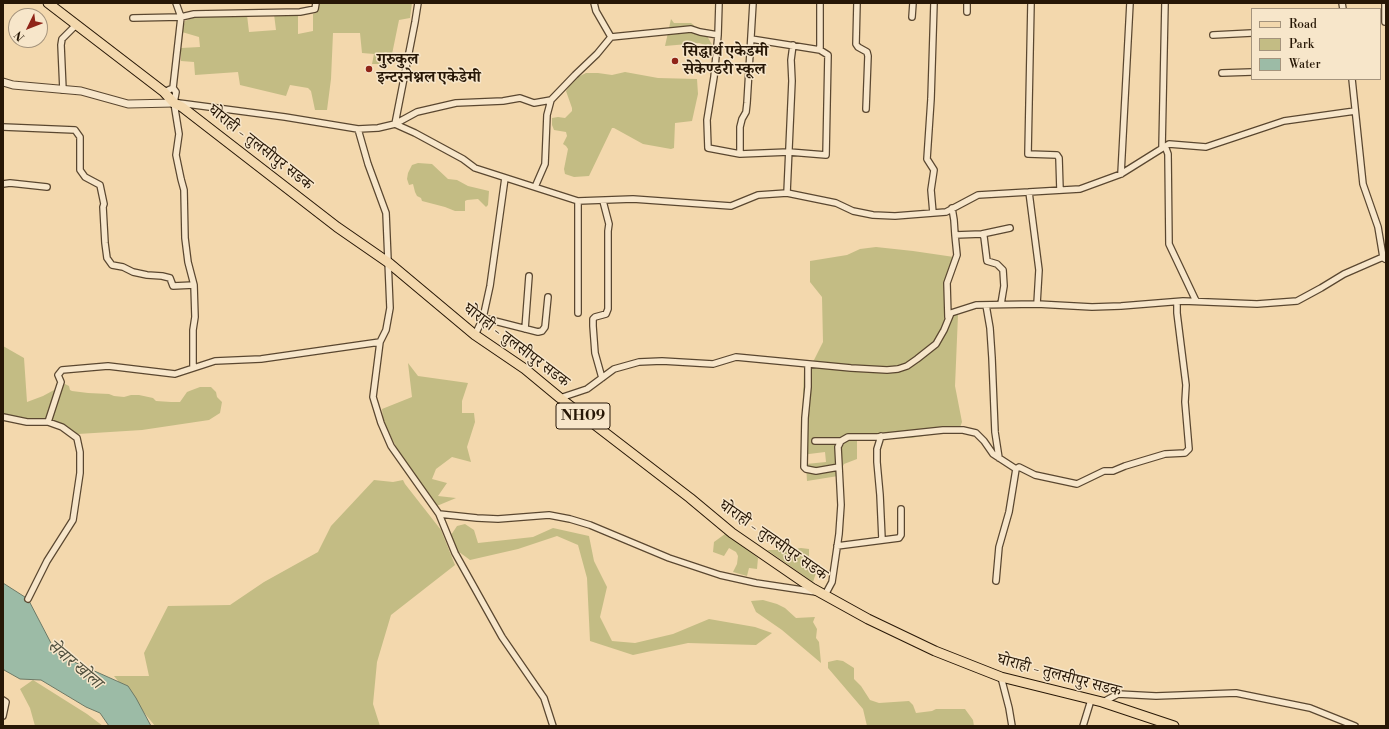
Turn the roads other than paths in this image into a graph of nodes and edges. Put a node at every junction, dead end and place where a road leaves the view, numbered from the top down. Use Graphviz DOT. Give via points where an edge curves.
graph roads {
  1 [pos="48,3"];
  2 [pos="176,3"];
  3 [pos="316,3"];
  4 [pos="418,3"];
  5 [pos="594,3"];
  6 [pos="718,3"];
  7 [pos="753,3"];
  8 [pos="820,3"];
  9 [pos="857,3"];
  10 [pos="913,3"];
  11 [pos="934,3"];
  12 [pos="967,3"];
  13 [pos="1032,3"];
  14 [pos="1130,3"];
  15 [pos="1165,3"];
  16 [pos="1385,3"];
  17 [pos="967,12"];
  18 [pos="181,17"];
  19 [pos="912,17"];
  20 [pos="133,18"];
  21 [pos="1385,22"];
  22 [pos="76,25"];
  23 [pos="1251,33"];
  24 [pos="718,35"];
  25 [pos="1213,35"];
  26 [pos="611,37"];
  27 [pos="751,39"];
  28 [pos="794,45"];
  29 [pos="820,50"];
  30 [pos="1251,72"];
  31 [pos="1222,73"];
  32 [pos="1352,80"];
  33 [pos="3,82"];
  34 [pos="173,88"];
  35 [pos="63,90"];
  36 [pos="164,92"];
  37 [pos="551,100"];
  38 [pos="174,103"];
  39 [pos="866,109"];
  40 [pos="1355,111"];
  41 [pos="395,124"];
  42 [pos="3,127"];
  43 [pos="358,130"];
  44 [pos="1164,147"];
  45 [pos="789,152"];
  46 [pos="740,154"];
  47 [pos="1121,174"];
  48 [pos="505,178"];
  49 [pos="3,184"];
  50 [pos="535,187"];
  51 [pos="47,188"];
  52 [pos="1060,190"];
  53 [pos="1029,192"];
  54 [pos="787,193"];
  55 [pos="578,201"];
  56 [pos="603,201"];
  57 [pos="952,208"];
  58 [pos="933,212"];
  59 [pos="1010,228"];
  60 [pos="982,234"];
  61 [pos="955,235"];
  62 [pos="1385,258"];
  63 [pos="389,263"];
  64 [pos="529,276"];
  65 [pos="194,285"];
  66 [pos="548,297"];
  67 [pos="1196,301"];
  68 [pos="1177,302"];
  69 [pos="1001,304"];
  70 [pos="1037,304"];
  71 [pos="986,305"];
  72 [pos="578,313"];
  73 [pos="483,318"];
  74 [pos="948,318"];
  75 [pos="526,329"];
  76 [pos="475,335"];
  77 [pos="380,342"];
  78 [pos="808,365"];
  79 [pos="193,368"];
  80 [pos="602,378"];
  81 [pos="560,398"];
  82 [pos="3,417"];
  83 [pos="48,422"];
  84 [pos="880,436"];
  85 [pos="815,441"];
  86 [pos="842,441"];
  87 [pos="999,458"];
  88 [pos="839,467"];
  89 [pos="1016,470"];
  90 [pos="901,509"];
  91 [pos="439,514"];
  92 [pos="882,539"];
  93 [pos="837,546"];
  94 [pos="996,581"];
  95 [pos="824,594"];
  96 [pos="28,599"];
  97 [pos="1001,677"];
  98 [pos="3,700"];
  99 [pos="1091,700"];
  100 [pos="1102,702"];
  101 [pos="3,716"];
  102 [pos="554,726"];
  103 [pos="1012,726"];
  104 [pos="1083,726"];
  105 [pos="1174,726"];
  106 [pos="1355,726"];
  1 -- 22 [label="main road, घोराही - तुलसीपुर सडक / NH09"];
  2 -- 18 [label="street"];
  3 -- 18 [label="street" via="316,9 300,12 194,14"];
  4 -- 41 [label="street"];
  5 -- 26 [label="street"];
  6 -- 24 [label="street"];
  7 -- 27 [label="street"];
  8 -- 29 [label="street"];
  9 -- 39 [label="street" via="856,44 868,56"];
  10 -- 19 [label="street"];
  11 -- 58 [label="street" via="932,99 927,159 934,170 931,190"];
  12 -- 17 [label="street"];
  13 -- 52 [label="street" via="1028,154 1056,155 1060,158"];
  14 -- 47 [label="street"];
  15 -- 44 [label="street"];
  16 -- 21 [label="street"];
  18 -- 20 [label="street"];
  18 -- 34 [label="street"];
  22 -- 35 [label="street" via="62,40 61,45"];
  22 -- 36 [label="main road, घोराही - तुलसीपुर सडक / NH09"];
  23 -- 25 [label="street"];
  24 -- 26 [label="street" via="691,29"];
  24 -- 46 [label="street" via="706,120 708,148"];
  26 -- 37 [label="street"];
  27 -- 28 [label="street"];
  27 -- 46 [label="street" via="746,112 740,127"];
  28 -- 29 [label="street"];
  28 -- 45 [label="street" via="791,60"];
  29 -- 45 [label="street" via="828,55 826,156"];
  30 -- 31 [label="street"];
  32 -- 40 [label="street"];
  33 -- 35 [label="street"];
  34 -- 36 [label="street"];
  34 -- 38 [label="street" via="176,92"];
  35 -- 38 [label="street" via="81,91 128,104"];
  36 -- 38 [label="main road, घोराही - तुलसीपुर सडक / NH09"];
  37 -- 41 [label="street" via="534,102 520,98 456,103 417,112"];
  37 -- 50 [label="street" via="547,115 546,164"];
  38 -- 43 [label="street" via="285,117"];
  38 -- 63 [label="main road, घोराही - तुलसीपुर सडक / NH09" via="337,227"];
  38 -- 65 [label="street" via="179,134 176,155 184,190 185,238"];
  40 -- 44 [label="street" via="1284,121 1206,147 1169,144"];
  40 -- 62 [label="street" via="1363,184 1378,227"];
  41 -- 43 [label="street"];
  41 -- 48 [label="street" via="463,159 475,168"];
  42 -- 65 [label="street" via="75,130 80,137 80,170 85,177 100,185 104,204 107,258 112,265 133,272 170,278 173,286"];
  43 -- 63 [label="street" via="386,213"];
  44 -- 47 [label="street"];
  44 -- 67 [label="street" via="1168,154 1169,244"];
  45 -- 46 [label="street"];
  45 -- 54 [label="street"];
  47 -- 52 [label="street" via="1080,189"];
  48 -- 50 [label="street"];
  48 -- 73 [label="street"];
  49 -- 51 [label="street"];
  50 -- 55 [label="street"];
  52 -- 53 [label="street"];
  53 -- 57 [label="street" via="978,195"];
  53 -- 70 [label="street" via="1039,270"];
  54 -- 56 [label="street" via="758,195 731,206 633,199"];
  54 -- 58 [label="street" via="836,203 873,216"];
  55 -- 56 [label="street"];
  55 -- 72 [label="street"];
  56 -- 80 [label="street" via="609,224 608,309 606,314 593,319 592,326 595,354"];
  57 -- 58 [label="street" via="946,212"];
  57 -- 61 [label="street"];
  59 -- 60 [label="street"];
  60 -- 61 [label="street"];
  60 -- 69 [label="street" via="987,261 997,264 1002,270 1004,286"];
  61 -- 74 [label="street" via="957,255 947,283"];
  62 -- 67 [label="street" via="1344,274 1296,301 1257,304"];
  63 -- 76 [label="main road, घोराही - तुलसीपुर सडक / NH09"];
  63 -- 77 [label="street" via="390,308 386,330"];
  64 -- 75 [label="street"];
  65 -- 79 [label="street"];
  66 -- 75 [label="street" via="546,327 538,332"];
  67 -- 68 [label="street"];
  68 -- 70 [label="street" via="1092,307"];
  68 -- 89 [label="street" via="1186,384 1189,449 1185,453 1165,454 1113,471 1104,471 1077,484 1035,475 1019,467"];
  69 -- 70 [label="street"];
  69 -- 71 [label="street"];
  71 -- 74 [label="street" via="959,310 951,313"];
  71 -- 87 [label="street"];
  73 -- 75 [label="street"];
  73 -- 76 [label="street"];
  74 -- 78 [label="street" via="936,344 907,366 887,370"];
  76 -- 81 [label="main road, घोराही - तुलसीपुर सडक / NH09" via="525,369"];
  77 -- 79 [label="street" via="261,359 215,361"];
  77 -- 91 [label="street" via="373,397 381,424 391,446"];
  78 -- 80 [label="street" via="736,357 713,364 662,360 639,362 614,369"];
  78 -- 88 [label="street" via="804,467 816,471"];
  79 -- 83 [label="street" via="175,374 108,366 62,370 58,375 61,382"];
  80 -- 81 [label="street" via="587,389"];
  81 -- 95 [label="main road, घोराही - तुलसीपुर सडक / NH09" via="732,533"];
  82 -- 83 [label="street" via="28,422"];
  83 -- 96 [label="street" via="62,427 77,438 80,473 73,520 47,561"];
  84 -- 86 [label="street" via="848,438"];
  84 -- 87 [label="street" via="963,430 976,433"];
  84 -- 92 [label="street" via="877,456"];
  85 -- 86 [label="street"];
  86 -- 88 [label="street" via="837,452"];
  87 -- 89 [label="street"];
  88 -- 93 [label="street" via="841,505"];
  89 -- 94 [label="street" via="1009,512 999,547"];
  90 -- 92 [label="street" via="900,538"];
  91 -- 95 [label="street" via="498,519 556,516 590,525 669,558 720,574 756,583"];
  91 -- 102 [label="street" via="455,553 502,637 544,698"];
  92 -- 93 [label="street"];
  93 -- 95 [label="street" via="832,582"];
  95 -- 97 [label="main road, घोराही - तुलसीपुर सडक / NH09" via="868,619 935,651"];
  97 -- 99 [label="main road, घोराही - तुलसीपुर सडक / NH09"];
  97 -- 103 [label="street"];
  98 -- 101 [label="street" via="6,702"];
  99 -- 100 [label="main road, घोराही - तुलसीपुर सडक / NH09"];
  99 -- 104 [label="street"];
  100 -- 105 [label="main road, घोराही - तुलसीपुर सडक / NH09"];
  100 -- 106 [label="street" via="1118,694 1156,696 1236,693 1310,708"];
}
